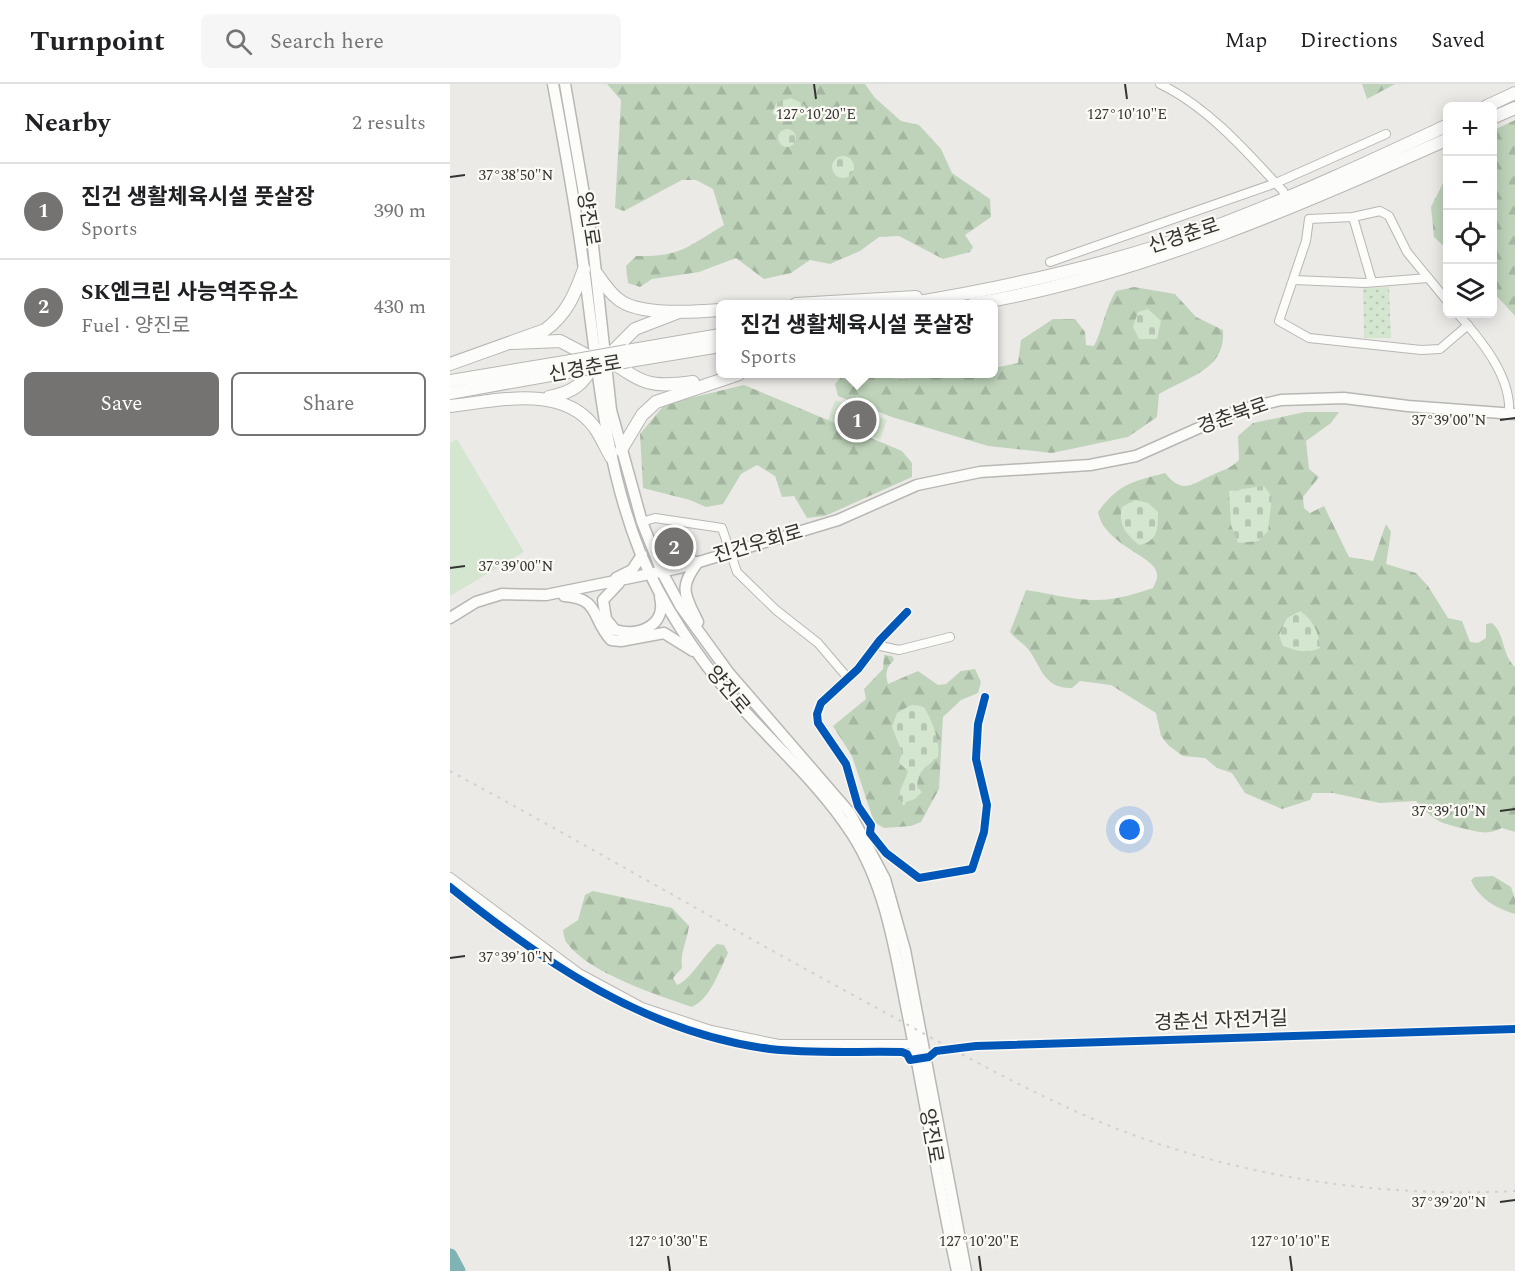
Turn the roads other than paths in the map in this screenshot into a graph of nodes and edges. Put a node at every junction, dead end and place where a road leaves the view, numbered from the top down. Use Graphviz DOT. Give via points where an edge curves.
graph roads {
  1 [pos="553,84"];
  2 [pos="565,84"];
  3 [pos="1160,84"];
  4 [pos="1515,93"];
  5 [pos="1495,102"];
  6 [pos="1515,108"];
  7 [pos="1497,116"];
  8 [pos="1443,127"];
  9 [pos="1386,134"];
  10 [pos="1443,141"];
  11 [pos="1280,187"];
  12 [pos="1353,217"];
  13 [pos="1050,261"];
  14 [pos="584,269"];
  15 [pos="597,274"];
  16 [pos="1428,278"];
  17 [pos="1294,280"];
  18 [pos="1372,282"];
  19 [pos="1443,296"];
  20 [pos="975,298"];
  21 [pos="915,300"];
  22 [pos="952,300"];
  23 [pos="1000,300"];
  24 [pos="716,310"];
  25 [pos="679,312"];
  26 [pos="1462,318"];
  27 [pos="1468,325"];
  28 [pos="716,336"];
  29 [pos="512,343"];
  30 [pos="716,346"];
  31 [pos="628,356"];
  32 [pos="601,359"];
  33 [pos="450,364"];
  34 [pos="572,366"];
  35 [pos="717,378"];
  36 [pos="727,378"];
  37 [pos="450,381"];
  38 [pos="450,393"];
  39 [pos="542,398"];
  40 [pos="450,406"];
  41 [pos="1512,414"];
  42 [pos="616,454"];
  43 [pos="957,476"];
  44 [pos="642,522"];
  45 [pos="651,543"];
  46 [pos="731,551"];
  47 [pos="642,555"];
  48 [pos="698,562"];
  49 [pos="663,572"];
  50 [pos="651,575"];
  51 [pos="622,581"];
  52 [pos="598,586"];
  53 [pos="658,591"];
  54 [pos="546,596"];
  55 [pos="907,612"];
  56 [pos="450,618"];
  57 [pos="702,637"];
  58 [pos="950,637"];
  59 [pos="876,645"];
  60 [pos="700,657"];
  61 [pos="848,677"];
  62 [pos="984,697"];
  63 [pos="887,854"];
  64 [pos="874,858"];
  65 [pos="450,877"];
  66 [pos="918,1045"];
  67 [pos="957,1271"];
  68 [pos="966,1271"];
  1 -- 14 [label="main road, 양진로"];
  2 -- 15 [label="main road, 양진로"];
  3 -- 11 [label="street" via="1182,94"];
  4 -- 5 [label="highway"];
  6 -- 7 [label="highway"];
  8 -- 20 [label="highway, 신경춘로" via="1212,228"];
  9 -- 11 [label="street"];
  10 -- 23 [label="highway, 신경춘로" via="1248,225 1157,257"];
  11 -- 13 [label="street"];
  12 -- 16 [label="street" via="1380,211 1389,216 1407,252"];
  12 -- 17 [label="street" via="1307,216"];
  12 -- 18 [label="street"];
  14 -- 29 [label="highway" via="569,307 557,322"];
  14 -- 32 [label="main road, 양진로"];
  15 -- 25 [label="highway" via="620,301"];
  15 -- 32 [label="main road, 양진로"];
  16 -- 18 [label="street"];
  16 -- 19 [label="street"];
  17 -- 18 [label="street"];
  17 -- 27 [label="street" via="1279,321 1309,338 1440,349"];
  20 -- 21 [label="highway"];
  20 -- 22 [label="highway, 신경춘로"];
  20 -- 23 [label="highway, 신경춘로"];
  24 -- 25 [label="highway"];
  25 -- 32 [label="highway" via="635,329"];
  26 -- 27 [label="street"];
  27 -- 41 [label="street" via="1492,358 1510,396"];
  28 -- 31 [label="highway, 신경춘로"];
  29 -- 32 [label="highway" via="560,341"];
  29 -- 33 [label="highway"];
  30 -- 31 [label="highway, 신경춘로"];
  31 -- 34 [label="highway, 신경춘로, bridge"];
  32 -- 35 [label="highway" via="654,385"];
  32 -- 39 [label="highway" via="578,387"];
  32 -- 42 [label="main road, 양진로"];
  34 -- 37 [label="highway, 신경춘로"];
  34 -- 38 [label="highway, 신경춘로"];
  36 -- 42 [label="highway" via="656,402 642,415"];
  39 -- 40 [label="highway"];
  39 -- 42 [label="highway" via="577,410"];
  41 -- 43 [label="main road, 경춘북로" via="1344,398 1281,400 1239,410 1136,456 1090,465"];
  42 -- 44 [label="main road, 양진로"];
  42 -- 47 [label="main road, 양진로" via="629,522"];
  43 -- 46 [label="main road, 진건우회로" via="917,485 838,520"];
  44 -- 45 [label="main road, 양진로"];
  44 -- 46 [label="street" via="656,518 722,528"];
  45 -- 48 [label="main road" via="672,559"];
  45 -- 49 [label="main road, 양진로"];
  46 -- 48 [label="main road, 진건우회로"];
  46 -- 61 [label="street" via="737,572 818,643"];
  47 -- 50 [label="main road, 양진로"];
  47 -- 52 [label="main road" via="632,570"];
  48 -- 49 [label="main road, 진건우회로"];
  48 -- 57 [label="main road" via="684,586"];
  49 -- 50 [label="main road, 진건우회로"];
  49 -- 57 [label="main road, 양진로"];
  50 -- 51 [label="main road, 진건우회로"];
  50 -- 53 [label="main road, 양진로"];
  51 -- 52 [label="main road, 진건우회로"];
  51 -- 53 [label="main road" via="603,600 606,619 621,632 654,625 663,607"];
  52 -- 54 [label="main road, 진건우회로"];
  53 -- 60 [label="main road, 양진로"];
  54 -- 56 [label="main road, 진건우회로" via="502,594 476,602"];
  54 -- 60 [label="main road" via="582,597 611,640 664,633"];
  55 -- 59 [label="street"];
  57 -- 64 [label="main road, 양진로" via="834,792"];
  58 -- 59 [label="street" via="899,650"];
  59 -- 61 [label="street"];
  60 -- 66 [label="main road, 양진로" via="824,795 854,836 877,884"];
  61 -- 63 [label="street" via="821,703 818,723 846,764 858,806 871,825 870,833"];
  62 -- 63 [label="street" via="976,759 987,805 984,832 972,869 919,878"];
  63 -- 64 [label="street"];
  64 -- 66 [label="main road, 양진로" via="897,916"];
  65 -- 66 [label="street" via="579,974 653,1010 711,1030 779,1044"];
  66 -- 67 [label="main road, 양진로"];
  66 -- 68 [label="main road, 양진로"];
}
